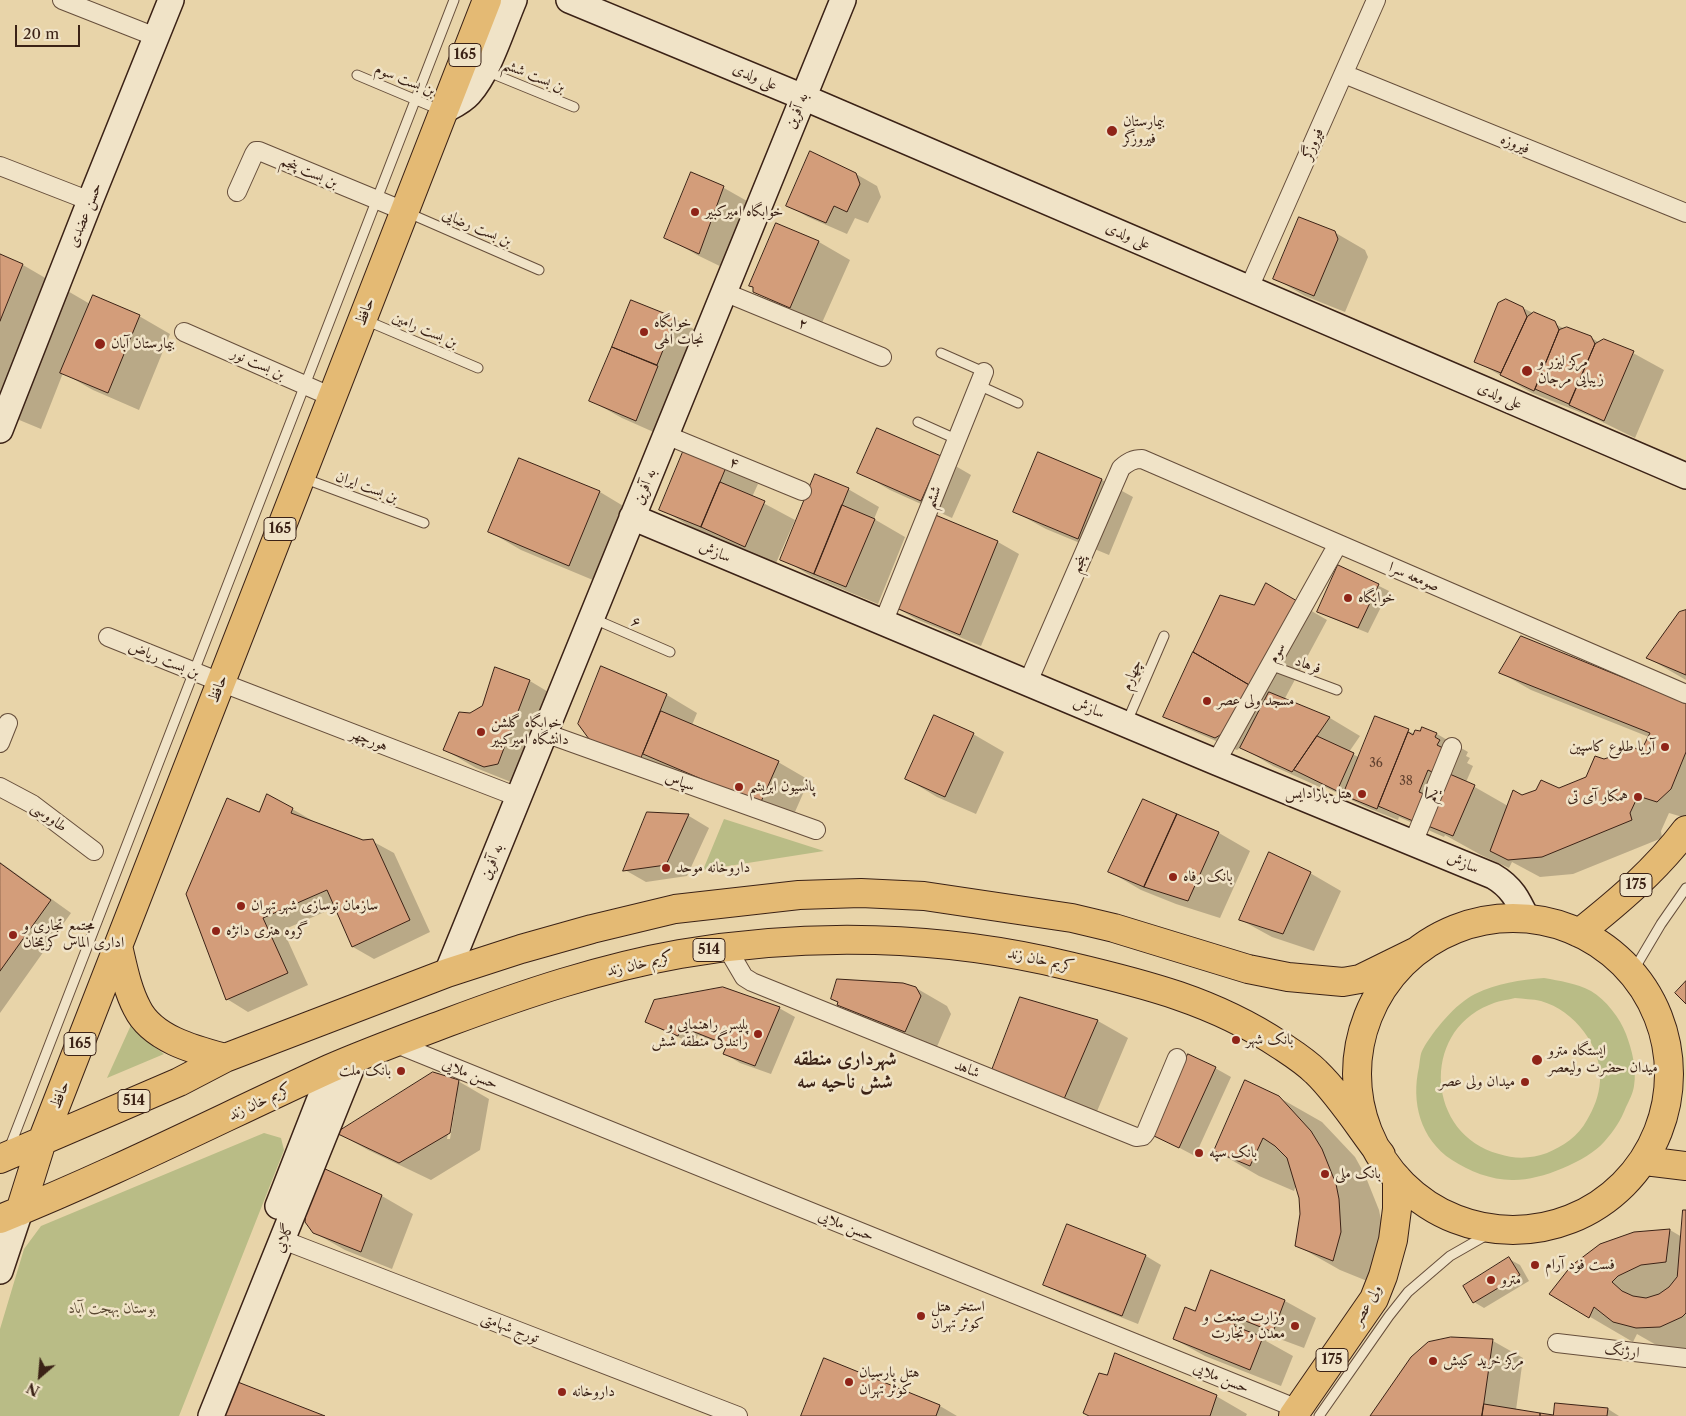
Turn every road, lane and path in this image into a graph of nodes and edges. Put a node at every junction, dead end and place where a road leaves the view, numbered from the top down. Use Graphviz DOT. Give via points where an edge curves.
graph roads {
  1 [pos="62,0"];
  2 [pos="171,0"];
  3 [pos="454,0"];
  4 [pos="569,0"];
  5 [pos="1376,0"];
  6 [pos="841,1"];
  7 [pos="508,3"];
  8 [pos="156,37"];
  9 [pos="484,71"];
  10 [pos="1344,74"];
  11 [pos="357,75"];
  12 [pos="803,97"];
  13 [pos="416,100"];
  14 [pos="574,107"];
  15 [pos="443,111"];
  16 [pos="0,166"];
  17 [pos="238,192"];
  18 [pos="376,200"];
  19 [pos="90,201"];
  20 [pos="404,211"];
  21 [pos="1686,214"];
  22 [pos="539,270"];
  23 [pos="1249,288"];
  24 [pos="724,292"];
  25 [pos="362,318"];
  26 [pos="184,332"];
  27 [pos="941,353"];
  28 [pos="882,357"];
  29 [pos="478,368"];
  30 [pos="981,379"];
  31 [pos="305,385"];
  32 [pos="332,397"];
  33 [pos="1018,403"];
  34 [pos="918,422"];
  35 [pos="0,430"];
  36 [pos="666,435"];
  37 [pos="956,440"];
  38 [pos="1142,459"];
  39 [pos="1686,476"];
  40 [pos="300,477"];
  41 [pos="802,491"];
  42 [pos="632,517"];
  43 [pos="424,523"];
  44 [pos="1338,544"];
  45 [pos="592,618"];
  46 [pos="883,623"];
  47 [pos="1164,636"];
  48 [pos="108,637"];
  49 [pos="670,652"];
  50 [pos="1270,666"];
  51 [pos="194,671"];
  52 [pos="220,682"];
  53 [pos="1028,682"];
  54 [pos="1337,690"];
  55 [pos="1686,694"];
  56 [pos="8,723"];
  57 [pos="1126,724"];
  58 [pos="544,733"];
  59 [pos="0,743"];
  60 [pos="1452,747"];
  61 [pos="1216,762"];
  62 [pos="0,787"];
  63 [pos="518,797"];
  64 [pos="816,830"];
  65 [pos="1686,830"];
  66 [pos="1413,843"];
  67 [pos="94,851"];
  68 [pos="1686,888"];
  69 [pos="1527,919"];
  70 [pos="1579,933"];
  71 [pos="118,946"];
  72 [pos="727,948"];
  73 [pos="1418,951"];
  74 [pos="447,973"];
  75 [pos="1632,973"];
  76 [pos="1675,1040"];
  77 [pos="394,1043"];
  78 [pos="225,1058"];
  79 [pos="1177,1058"];
  80 [pos="343,1063"];
  81 [pos="42,1141"];
  82 [pos="1381,1155"];
  83 [pos="3,1158"];
  84 [pos="1645,1161"];
  85 [pos="1686,1166"];
  86 [pos="1397,1178"];
  87 [pos="10,1215"];
  88 [pos="1492,1232"];
  89 [pos="275,1237"];
  90 [pos="0,1271"];
  91 [pos="1557,1343"];
  92 [pos="1686,1358"];
  93 [pos="1304,1414"];
  94 [pos="193,1416"];
  95 [pos="211,1416"];
  96 [pos="738,1416"];
  1 -- 8 [label="street"];
  2 -- 8 [label="street, حسن عضدی"];
  3 -- 13 [label="lane"];
  4 -- 12 [label="street, علی ولدی"];
  5 -- 10 [label="street, فیروزگر"];
  6 -- 12 [label="street, به آفرین"];
  7 -- 9 [label="street, حافظ / 165"];
  7 -- 15 [label="main road, حافظ / 165"];
  8 -- 19 [label="street, حسن عضدی"];
  9 -- 14 [label="lane, بن بست ششم"];
  9 -- 15 [label="street, حافظ / 165" via="468,95"];
  10 -- 21 [label="street, فیروزه"];
  10 -- 23 [label="street, فیروزگر"];
  11 -- 13 [label="lane, بن بست سوم"];
  12 -- 23 [label="street, علی ولدی"];
  12 -- 24 [label="street, به آفرین"];
  13 -- 15 [label="lane, بن بست سوم"];
  13 -- 18 [label="lane"];
  15 -- 20 [label="main road, حافظ / 165"];
  16 -- 19 [label="street"];
  17 -- 18 [label="street, بن بست پنجم" via="256,151"];
  18 -- 20 [label="street, بن بست پنجم"];
  18 -- 31 [label="lane"];
  19 -- 35 [label="street, حسن عضدی"];
  20 -- 22 [label="lane, بن بست رضایی"];
  20 -- 25 [label="main road, حافظ / 165"];
  23 -- 39 [label="street, علی ولدی"];
  24 -- 28 [label="street, ۲"];
  24 -- 36 [label="street, به آفرین"];
  25 -- 29 [label="lane, بن بست رامین"];
  25 -- 32 [label="main road, حافظ / 165"];
  26 -- 31 [label="street, بن بست نور"];
  27 -- 30 [label="lane"];
  30 -- 33 [label="lane"];
  30 -- 37 [label="street, ششم"];
  31 -- 32 [label="street, بن بست نور"];
  31 -- 51 [label="lane"];
  32 -- 40 [label="main road, حافظ / 165"];
  34 -- 37 [label="lane"];
  36 -- 41 [label="street, ۴"];
  36 -- 42 [label="street, به آفرین"];
  37 -- 46 [label="street, ششم"];
  38 -- 44 [label="street, صومعه سرا"];
  38 -- 53 [label="street, پنجم" via="1131,460 1121,468"];
  40 -- 43 [label="lane, بن بست ایران"];
  40 -- 52 [label="main road, حافظ / 165"];
  42 -- 45 [label="street, به آفرین"];
  42 -- 46 [label="street, سازش"];
  44 -- 50 [label="street, سوم"];
  44 -- 55 [label="street, صومعه سرا"];
  45 -- 49 [label="lane, ۶"];
  45 -- 58 [label="street, به آفرین"];
  46 -- 53 [label="street, سازش"];
  47 -- 57 [label="lane, چهارم"];
  48 -- 51 [label="street, بن بست ریاض"];
  50 -- 54 [label="lane, فرهاد"];
  50 -- 61 [label="street, سوم"];
  51 -- 52 [label="street, بن بست ریاض"];
  51 -- 83 [label="lane"];
  52 -- 63 [label="street, هورچهر"];
  52 -- 71 [label="main road, حافظ / 165"];
  53 -- 57 [label="street, سازش"];
  56 -- 59 [label="street"];
  57 -- 61 [label="street, سازش"];
  58 -- 63 [label="street, به آفرین"];
  58 -- 64 [label="street, سپاس"];
  60 -- 66 [label="street, یکم"];
  61 -- 66 [label="street, سازش"];
  62 -- 67 [label="street, طاووسی" via="32,804"];
  63 -- 74 [label="street, به آفرین"];
  65 -- 70 [label="main road, 175" via="1642,880"];
  66 -- 69 [label="street, سازش" via="1505,883"];
  68 -- 75 [label="lane"];
  69 -- 70 [label="main road" via="1559,925"];
  69 -- 73 [label="main road" via="1481,921 1448,932"];
  70 -- 75 [label="main road" via="1613,955"];
  71 -- 78 [label="main road" via="131,994 138,1011 147,1021 175,1041"];
  71 -- 81 [label="main road, حافظ / 165"];
  72 -- 77 [label="main road, کریم خان زند / 514" via="680,954 572,980"];
  72 -- 79 [label="street, شاهد" via="744,977 752,982 1136,1137 1146,1132"];
  72 -- 82 [label="main road, کریم خان زند / 514" via="835,941 895,940 950,944 1045,960 1194,1000 1268,1037 1316,1072"];
  73 -- 74 [label="main road, 514" via="1360,979 1343,982 1288,977 1248,969 1072,918 924,896 861,892 799,895 675,909 520,948"];
  73 -- 82 [label="main road" via="1386,983 1372,1004 1360,1045 1357,1068 1362,1113"];
  74 -- 78 [label="main road, 514"];
  75 -- 76 [label="main road"];
  76 -- 84 [label="main road" via="1665,1111"];
  77 -- 80 [label="main road, کریم خان زند / 514"];
  77 -- 93 [label="street, حسن ملایی"];
  78 -- 81 [label="main road, 514" via="179,1082"];
  80 -- 87 [label="main road, کریم خان زند / 514"];
  80 -- 89 [label="street, گلابی"];
  81 -- 83 [label="main road, 514"];
  81 -- 87 [label="main road, حافظ / 165"];
  82 -- 86 [label="main road"];
  84 -- 85 [label="main road"];
  84 -- 88 [label="main road" via="1606,1200 1576,1217 1543,1227"];
  86 -- 88 [label="main road" via="1444,1215"];
  86 -- 93 [label="main road, ولی عصر / 175" via="1393,1240 1374,1299"];
  87 -- 90 [label="street, حافظ / 165"];
  88 -- 93 [label="lane" via="1450,1256 1411,1288"];
  89 -- 94 [label="street, گلابی"];
  89 -- 95 [label="street, گلابی"];
  89 -- 96 [label="street, تورج شهامتی"];
  91 -- 92 [label="street, ارژنگ"];
}
